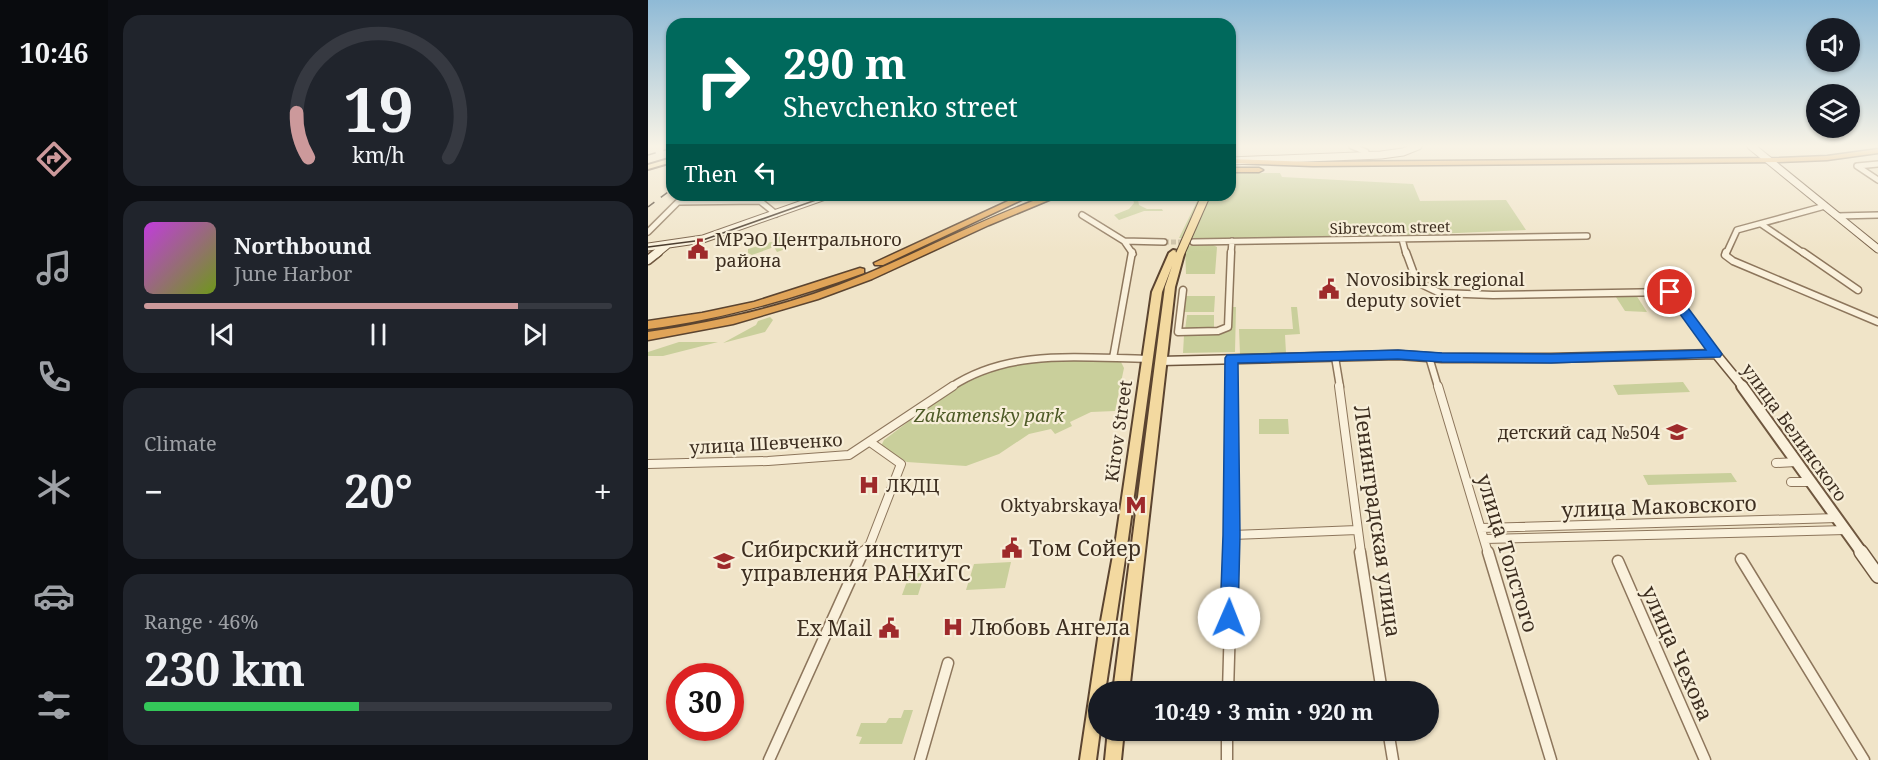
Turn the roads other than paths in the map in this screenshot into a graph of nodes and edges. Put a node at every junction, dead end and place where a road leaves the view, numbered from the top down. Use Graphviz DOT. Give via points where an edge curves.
graph roads {
  1 [pos="1795,181"];
  2 [pos="812,201"];
  3 [pos="1016,201"];
  4 [pos="1039,201"];
  5 [pos="1197,201"];
  6 [pos="1203,201"];
  7 [pos="1825,206"];
  8 [pos="776,214"];
  9 [pos="1082,214"];
  10 [pos="1878,214"];
  11 [pos="1837,216"];
  12 [pos="974,223"];
  13 [pos="1761,224"];
  14 [pos="648,232"];
  15 [pos="1587,236"];
  16 [pos="1402,239"];
  17 [pos="1124,241"];
  18 [pos="1232,241"];
  19 [pos="1164,242"];
  20 [pos="1193,242"];
  21 [pos="1153,243"];
  22 [pos="667,245"];
  23 [pos="648,247"];
  24 [pos="1878,249"];
  25 [pos="1176,254"];
  26 [pos="1132,255"];
  27 [pos="648,260"];
  28 [pos="1183,290"];
  29 [pos="1858,290"];
  30 [pos="756,310"];
  31 [pos="1878,322"];
  32 [pos="648,325"];
  33 [pos="1164,332"];
  34 [pos="1178,332"];
  35 [pos="648,336"];
  36 [pos="1716,354"];
  37 [pos="1335,357"];
  38 [pos="1429,357"];
  39 [pos="1113,358"];
  40 [pos="1231,358"];
  41 [pos="1154,360"];
  42 [pos="870,442"];
  43 [pos="1776,462"];
  44 [pos="1796,462"];
  45 [pos="648,464"];
  46 [pos="1811,482"];
  47 [pos="1791,483"];
  48 [pos="1837,518"];
  49 [pos="1481,528"];
  50 [pos="1357,530"];
  51 [pos="1846,530"];
  52 [pos="1232,535"];
  53 [pos="1485,539"];
  54 [pos="1741,560"];
  55 [pos="1618,561"];
  56 [pos="1878,576"];
  57 [pos="948,663"];
  58 [pos="1122,681"];
  59 [pos="1228,681"];
  60 [pos="1380,681"];
  61 [pos="1115,741"];
  62 [pos="1227,741"];
  63 [pos="1390,741"];
  64 [pos="769,760"];
  65 [pos="920,760"];
  66 [pos="1088,760"];
  67 [pos="1113,760"];
  68 [pos="1227,760"];
  69 [pos="1393,760"];
  70 [pos="1551,760"];
  71 [pos="1705,760"];
  72 [pos="1864,760"];
  1 -- 7 [label="street"];
  2 -- 8 [label="street"];
  3 -- 12 [label="highway"];
  4 -- 12 [label="highway"];
  5 -- 25 [label="main road"];
  6 -- 25 [label="main road, bridge"];
  7 -- 11 [label="street"];
  7 -- 13 [label="street"];
  8 -- 14 [label="street" via="760,201 678,202"];
  8 -- 22 [label="street" via="703,239"];
  9 -- 17 [label="street"];
  10 -- 11 [label="street"];
  11 -- 24 [label="street"];
  12 -- 30 [label="highway" via="858,281 796,303"];
  13 -- 29 [label="street"];
  13 -- 31 [label="street" via="1737,230 1725,255"];
  15 -- 16 [label="street, Sibrevcom street"];
  16 -- 18 [label="street, Sibrevcom street"];
  16 -- 36 [label="street, улица Белинского" via="1417,282 1440,293 1670,292"];
  17 -- 21 [label="street"];
  17 -- 26 [label="street"];
  18 -- 20 [label="street, Sibrevcom street"];
  18 -- 34 [label="street" via="1228,327 1218,332"];
  19 -- 21 [label="street"];
  21 -- 26 [label="street"];
  22 -- 23 [label="street"];
  22 -- 27 [label="street"];
  25 -- 33 [label="main road, Kirov Street"];
  25 -- 41 [label="main road, Kirov Street" via="1157,292"];
  26 -- 39 [label="street"];
  28 -- 34 [label="street"];
  30 -- 32 [label="highway"];
  30 -- 35 [label="highway" via="678,332"];
  33 -- 34 [label="street"];
  33 -- 41 [label="main road, Kirov Street"];
  36 -- 38 [label="street"];
  36 -- 44 [label="street, улица Белинского"];
  37 -- 38 [label="street"];
  37 -- 40 [label="street"];
  37 -- 50 [label="street, Ленинградская улица"];
  38 -- 49 [label="street, улица Толстого"];
  39 -- 41 [label="street, улица Шевченко"];
  39 -- 42 [label="street, улица Шевченко" via="1025,359 988,369 956,384"];
  40 -- 41 [label="street"];
  40 -- 52 [label="street"];
  41 -- 58 [label="main road, Kirov Street"];
  41 -- 66 [label="main road, Kirov Street"];
  42 -- 45 [label="street, улица Шевченко" via="849,455"];
  42 -- 64 [label="street" via="901,464 870,544 862,553"];
  43 -- 44 [label="street"];
  44 -- 46 [label="street, улица Белинского"];
  46 -- 47 [label="street"];
  46 -- 48 [label="street, улица Белинского"];
  48 -- 49 [label="street, улица Маковского"];
  48 -- 51 [label="street, улица Белинского"];
  49 -- 53 [label="street, улица Толстого"];
  50 -- 52 [label="street"];
  50 -- 60 [label="street, Ленинградская улица"];
  51 -- 53 [label="street"];
  51 -- 56 [label="street, улица Белинского"];
  52 -- 59 [label="street"];
  53 -- 70 [label="street, улица Толстого"];
  54 -- 72 [label="street"];
  55 -- 71 [label="street, улица Чехова"];
  57 -- 65 [label="street"];
  61 -- 67 [label="main road"];
  62 -- 68 [label="street"];
  63 -- 69 [label="street"];
}
